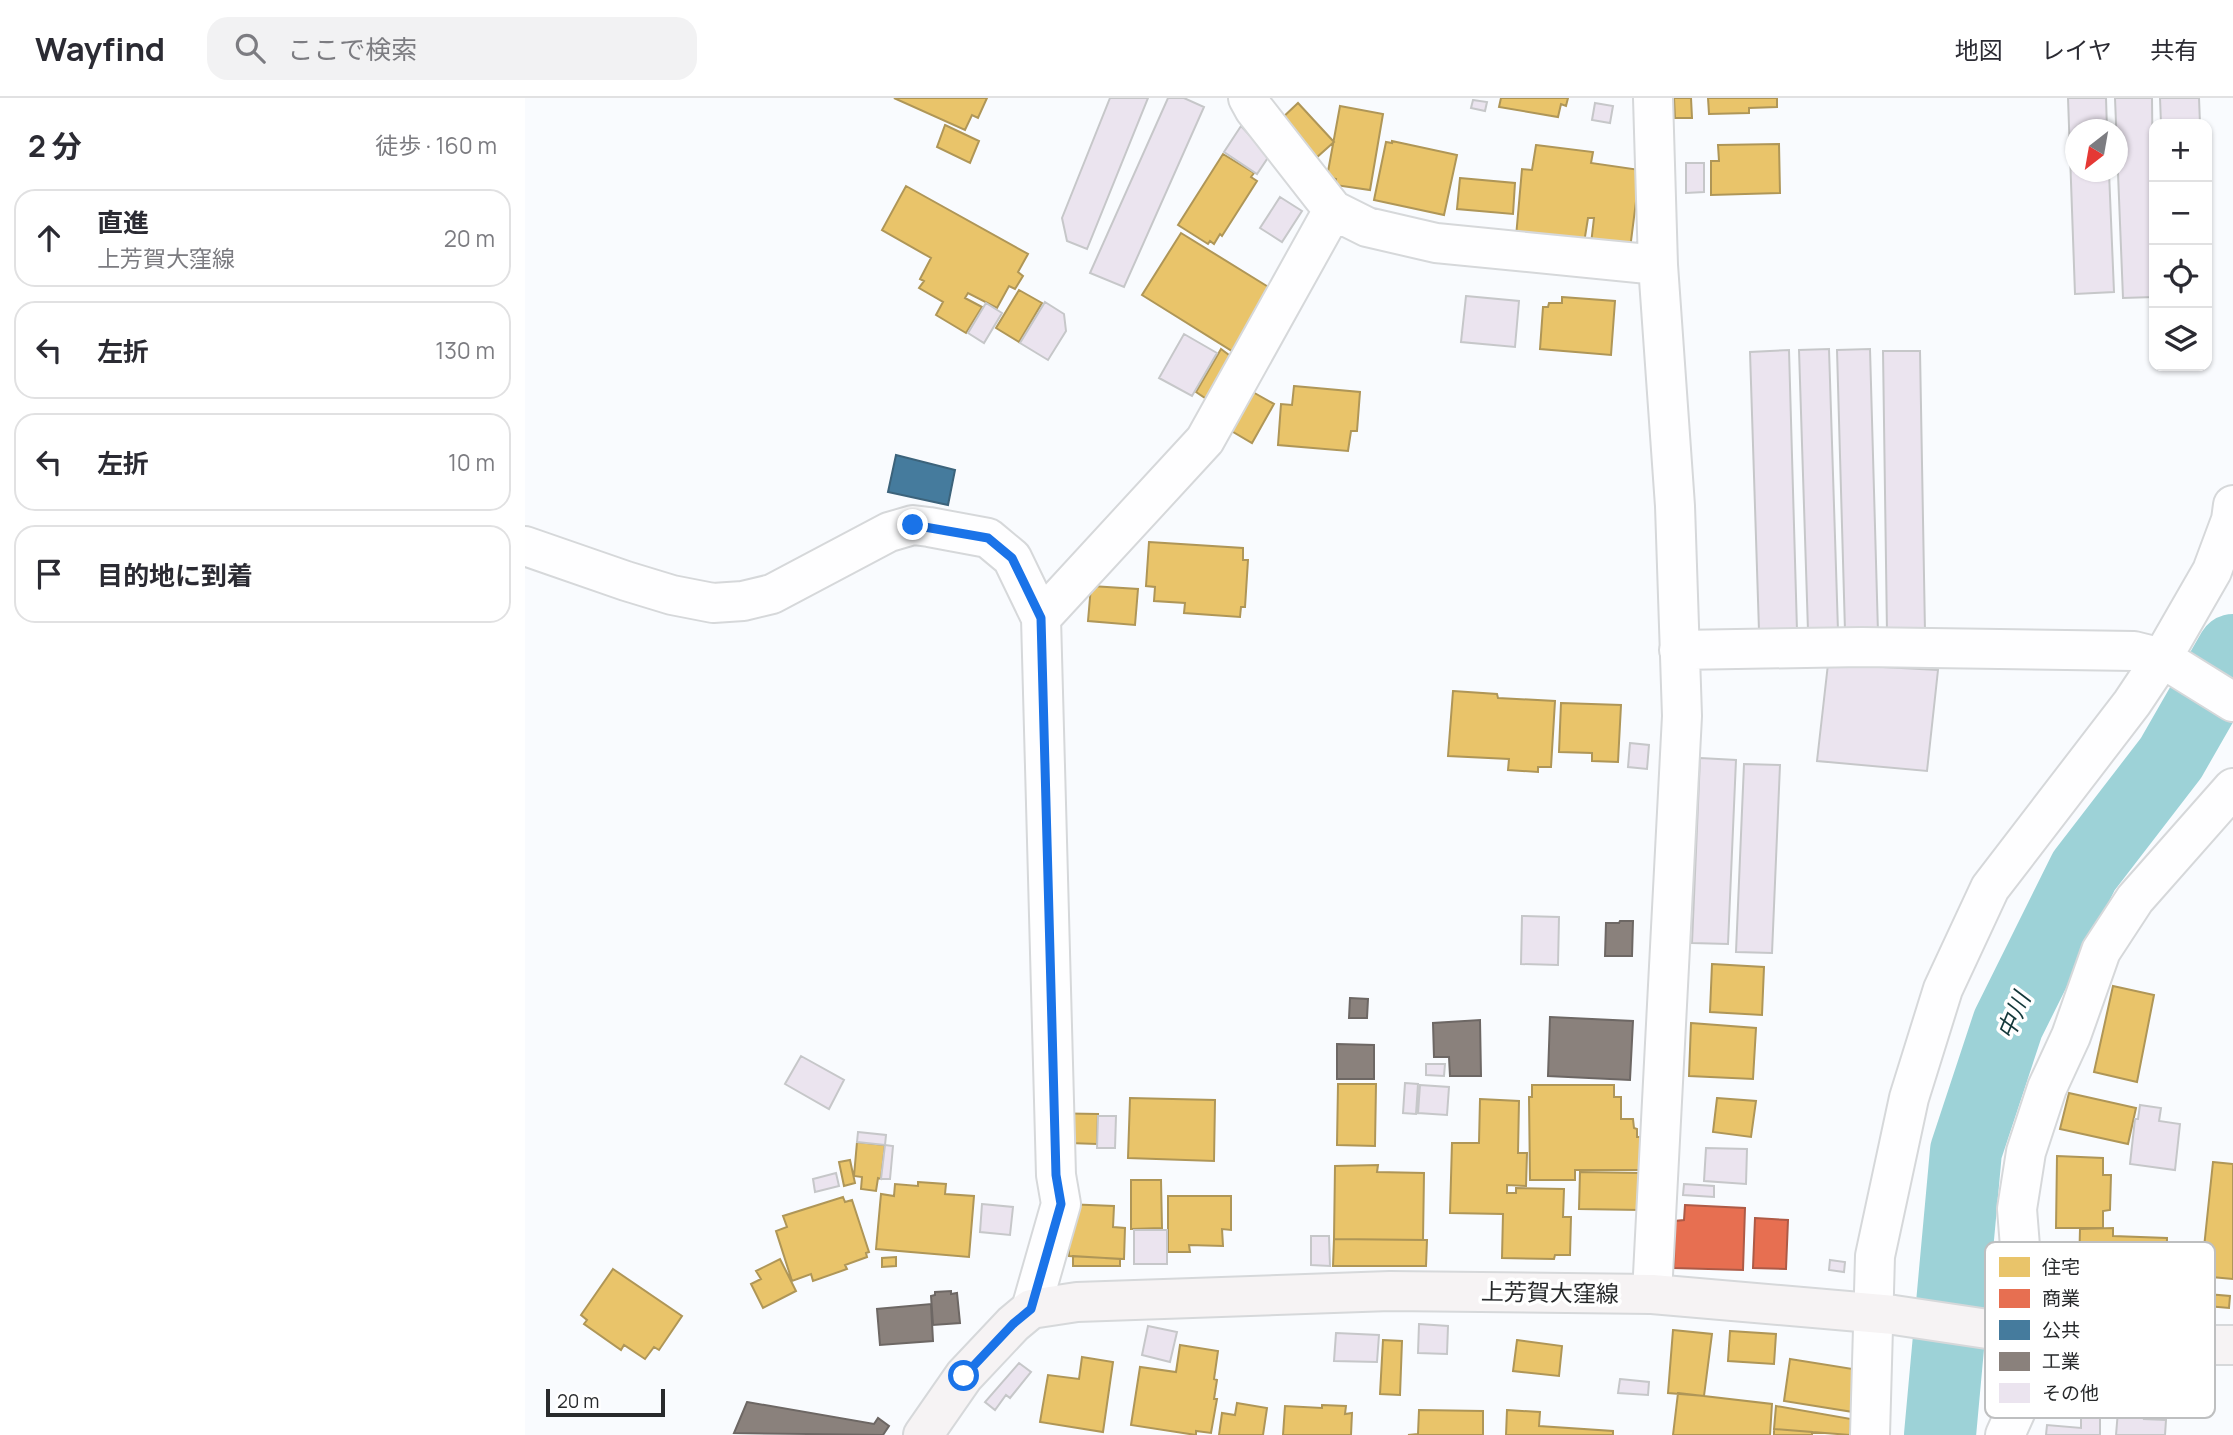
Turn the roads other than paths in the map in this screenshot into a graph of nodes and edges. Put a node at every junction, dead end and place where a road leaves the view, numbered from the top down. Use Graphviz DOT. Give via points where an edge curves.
graph roads {
  1 [pos="1248,98"];
  2 [pos="1653,98"];
  3 [pos="1333,210"];
  4 [pos="1658,265"];
  5 [pos="2233,505"];
  6 [pos="525,546"];
  7 [pos="1041,618"];
  8 [pos="1679,650"];
  9 [pos="2171,663"];
  10 [pos="2233,702"];
  11 [pos="2233,788"];
  12 [pos="2020,1242"];
  13 [pos="1652,1294"];
  14 [pos="1031,1309"];
  15 [pos="1885,1314"];
  16 [pos="1985,1329"];
  17 [pos="2215,1345"];
  18 [pos="2233,1345"];
  19 [pos="2013,1418"];
  20 [pos="923,1435"];
  21 [pos="1870,1435"];
  22 [pos="2005,1435"];
  1 -- 3 [label="street"];
  2 -- 4 [label="street"];
  3 -- 4 [label="street" via="1367,227 1436,243"];
  3 -- 7 [label="street" via="1205,440"];
  4 -- 8 [label="street" via="1675,506"];
  5 -- 9 [label="street" via="2212,571"];
  6 -- 7 [label="street" via="637,585 713,603 772,594 889,532 913,525 929,527 988,538 1012,558"];
  7 -- 14 [label="street" via="1056,1175 1061,1204"];
  8 -- 9 [label="street" via="2134,651"];
  8 -- 13 [label="street" via="1682,716"];
  9 -- 10 [label="street"];
  9 -- 15 [label="street" via="2132,703 1990,888 1943,989 1909,1098 1875,1256"];
  11 -- 12 [label="street" via="2135,899 2101,951 2027,1152 2017,1209"];
  13 -- 14 [label="main road, 上芳賀大窪線" via="1390,1291 1077,1302"];
  13 -- 15 [label="main road, 上芳賀大窪線"];
  14 -- 20 [label="main road" via="964,1376"];
  15 -- 16 [label="main road, 上芳賀大窪線"];
  15 -- 21 [label="street"];
  17 -- 18 [label="main road, 上芳賀大窪線"];
  19 -- 22 [label="street"];
}
